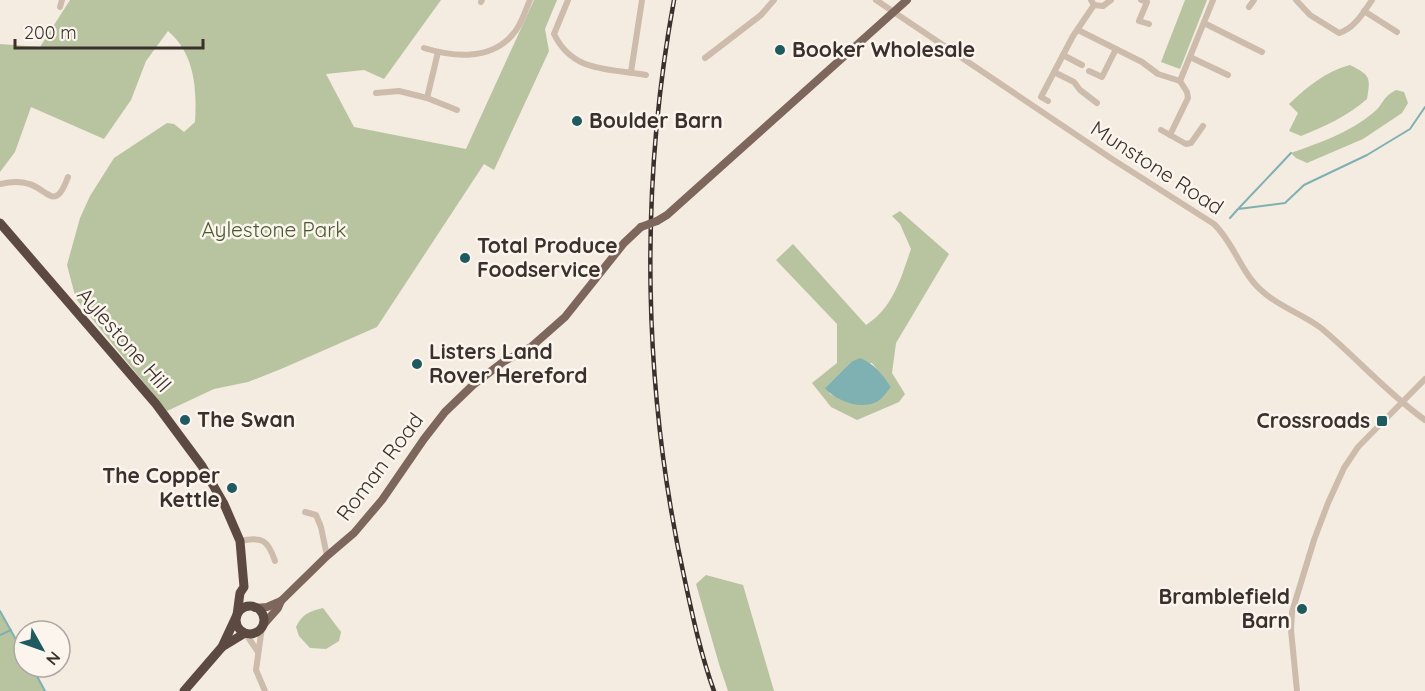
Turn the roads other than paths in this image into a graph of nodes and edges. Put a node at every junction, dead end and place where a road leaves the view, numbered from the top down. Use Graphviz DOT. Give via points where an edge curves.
graph roads {
  1 [pos="530,0"];
  2 [pos="568,0"];
  3 [pos="642,0"];
  4 [pos="774,0"];
  5 [pos="876,0"];
  6 [pos="908,0"];
  7 [pos="1111,0"];
  8 [pos="1213,0"];
  9 [pos="1254,0"];
  10 [pos="1296,0"];
  11 [pos="1372,0"];
  12 [pos="1145,1"];
  13 [pos="1093,2"];
  14 [pos="1250,7"];
  15 [pos="1364,11"];
  16 [pos="894,13"];
  17 [pos="1204,23"];
  18 [pos="1149,24"];
  19 [pos="1078,30"];
  20 [pos="1397,32"];
  21 [pos="424,48"];
  22 [pos="1116,49"];
  23 [pos="438,52"];
  24 [pos="1262,52"];
  25 [pos="1063,55"];
  26 [pos="1190,57"];
  27 [pos="705,58"];
  28 [pos="1082,64"];
  29 [pos="1089,71"];
  30 [pos="631,72"];
  31 [pos="1054,72"];
  32 [pos="646,75"];
  33 [pos="1228,75"];
  34 [pos="1180,81"];
  35 [pos="376,93"];
  36 [pos="427,98"];
  37 [pos="1048,101"];
  38 [pos="1097,103"];
  39 [pos="457,110"];
  40 [pos="1203,126"];
  41 [pos="1161,130"];
  42 [pos="1170,135"];
  43 [pos="68,177"];
  44 [pos="0,184"];
  45 [pos="0,223"];
  46 [pos="1425,379"];
  47 [pos="1402,404"];
  48 [pos="1425,420"];
  49 [pos="305,512"];
  50 [pos="240,541"];
  51 [pos="327,556"];
  52 [pos="275,561"];
  53 [pos="244,587"];
  54 [pos="281,601"];
  55 [pos="254,607"];
  56 [pos="237,616"];
  57 [pos="262,626"];
  58 [pos="245,633"];
  59 [pos="222,648"];
  60 [pos="258,652"];
  61 [pos="184,691"];
  62 [pos="265,691"];
  63 [pos="1297,691"];
  1 -- 23 [label="street" via="514,34 503,43 460,56"];
  2 -- 30 [label="street" via="554,34 570,57 588,66"];
  3 -- 30 [label="street"];
  4 -- 27 [label="street" via="761,15"];
  5 -- 16 [label="street, Munstone Road"];
  6 -- 16 [label="main road, Roman Road"];
  7 -- 13 [label="street" via="1103,6"];
  8 -- 17 [label="street"];
  9 -- 14 [label="street"];
  10 -- 15 [label="street" via="1310,15 1339,33 1346,31"];
  11 -- 15 [label="street"];
  12 -- 18 [label="street" via="1139,21"];
  13 -- 19 [label="street"];
  15 -- 20 [label="street"];
  16 -- 47 [label="street, Munstone Road" via="1214,224 1262,291 1317,326"];
  16 -- 51 [label="main road, Roman Road, bridge" via="667,215 641,227 565,317 531,347 472,385 445,412 382,500 354,533"];
  17 -- 24 [label="street"];
  17 -- 26 [label="street"];
  19 -- 22 [label="street"];
  19 -- 25 [label="street"];
  21 -- 23 [label="street"];
  22 -- 29 [label="street" via="1102,77"];
  22 -- 34 [label="street" via="1158,74"];
  23 -- 36 [label="street"];
  25 -- 28 [label="street"];
  25 -- 31 [label="street"];
  26 -- 33 [label="street"];
  26 -- 34 [label="street"];
  30 -- 32 [label="street"];
  31 -- 37 [label="street" via="1037,96"];
  31 -- 38 [label="street" via="1074,82"];
  34 -- 42 [label="street" via="1188,98"];
  35 -- 36 [label="street" via="399,91"];
  36 -- 39 [label="street"];
  40 -- 42 [label="street" via="1191,143"];
  41 -- 42 [label="street"];
  43 -- 44 [label="street" via="59,194 52,196 30,184"];
  45 -- 50 [label="highway, Aylestone Hill" via="156,404 202,465"];
  46 -- 47 [label="street"];
  47 -- 48 [label="street, Munstone Road"];
  47 -- 63 [label="street" via="1358,447 1344,468 1314,540 1292,612"];
  49 -- 51 [label="street" via="316,515"];
  50 -- 52 [label="street" via="267,542"];
  50 -- 53 [label="highway, Aylestone Hill"];
  51 -- 54 [label="main road, Roman Road"];
  53 -- 55 [label="highway, Aylestone Hill"];
  53 -- 56 [label="highway, Aylestone Hill"];
  54 -- 55 [label="main road, Roman Road"];
  54 -- 57 [label="main road, Roman Road"];
  55 -- 56 [label="highway" via="242,609"];
  55 -- 57 [label="highway" via="262,613"];
  56 -- 58 [label="highway" via="239,628"];
  56 -- 59 [label="highway"];
  57 -- 58 [label="highway" via="255,633"];
  57 -- 60 [label="street"];
  58 -- 59 [label="highway"];
  58 -- 60 [label="street"];
  59 -- 61 [label="highway"];
  60 -- 62 [label="street" via="256,670"];
}
